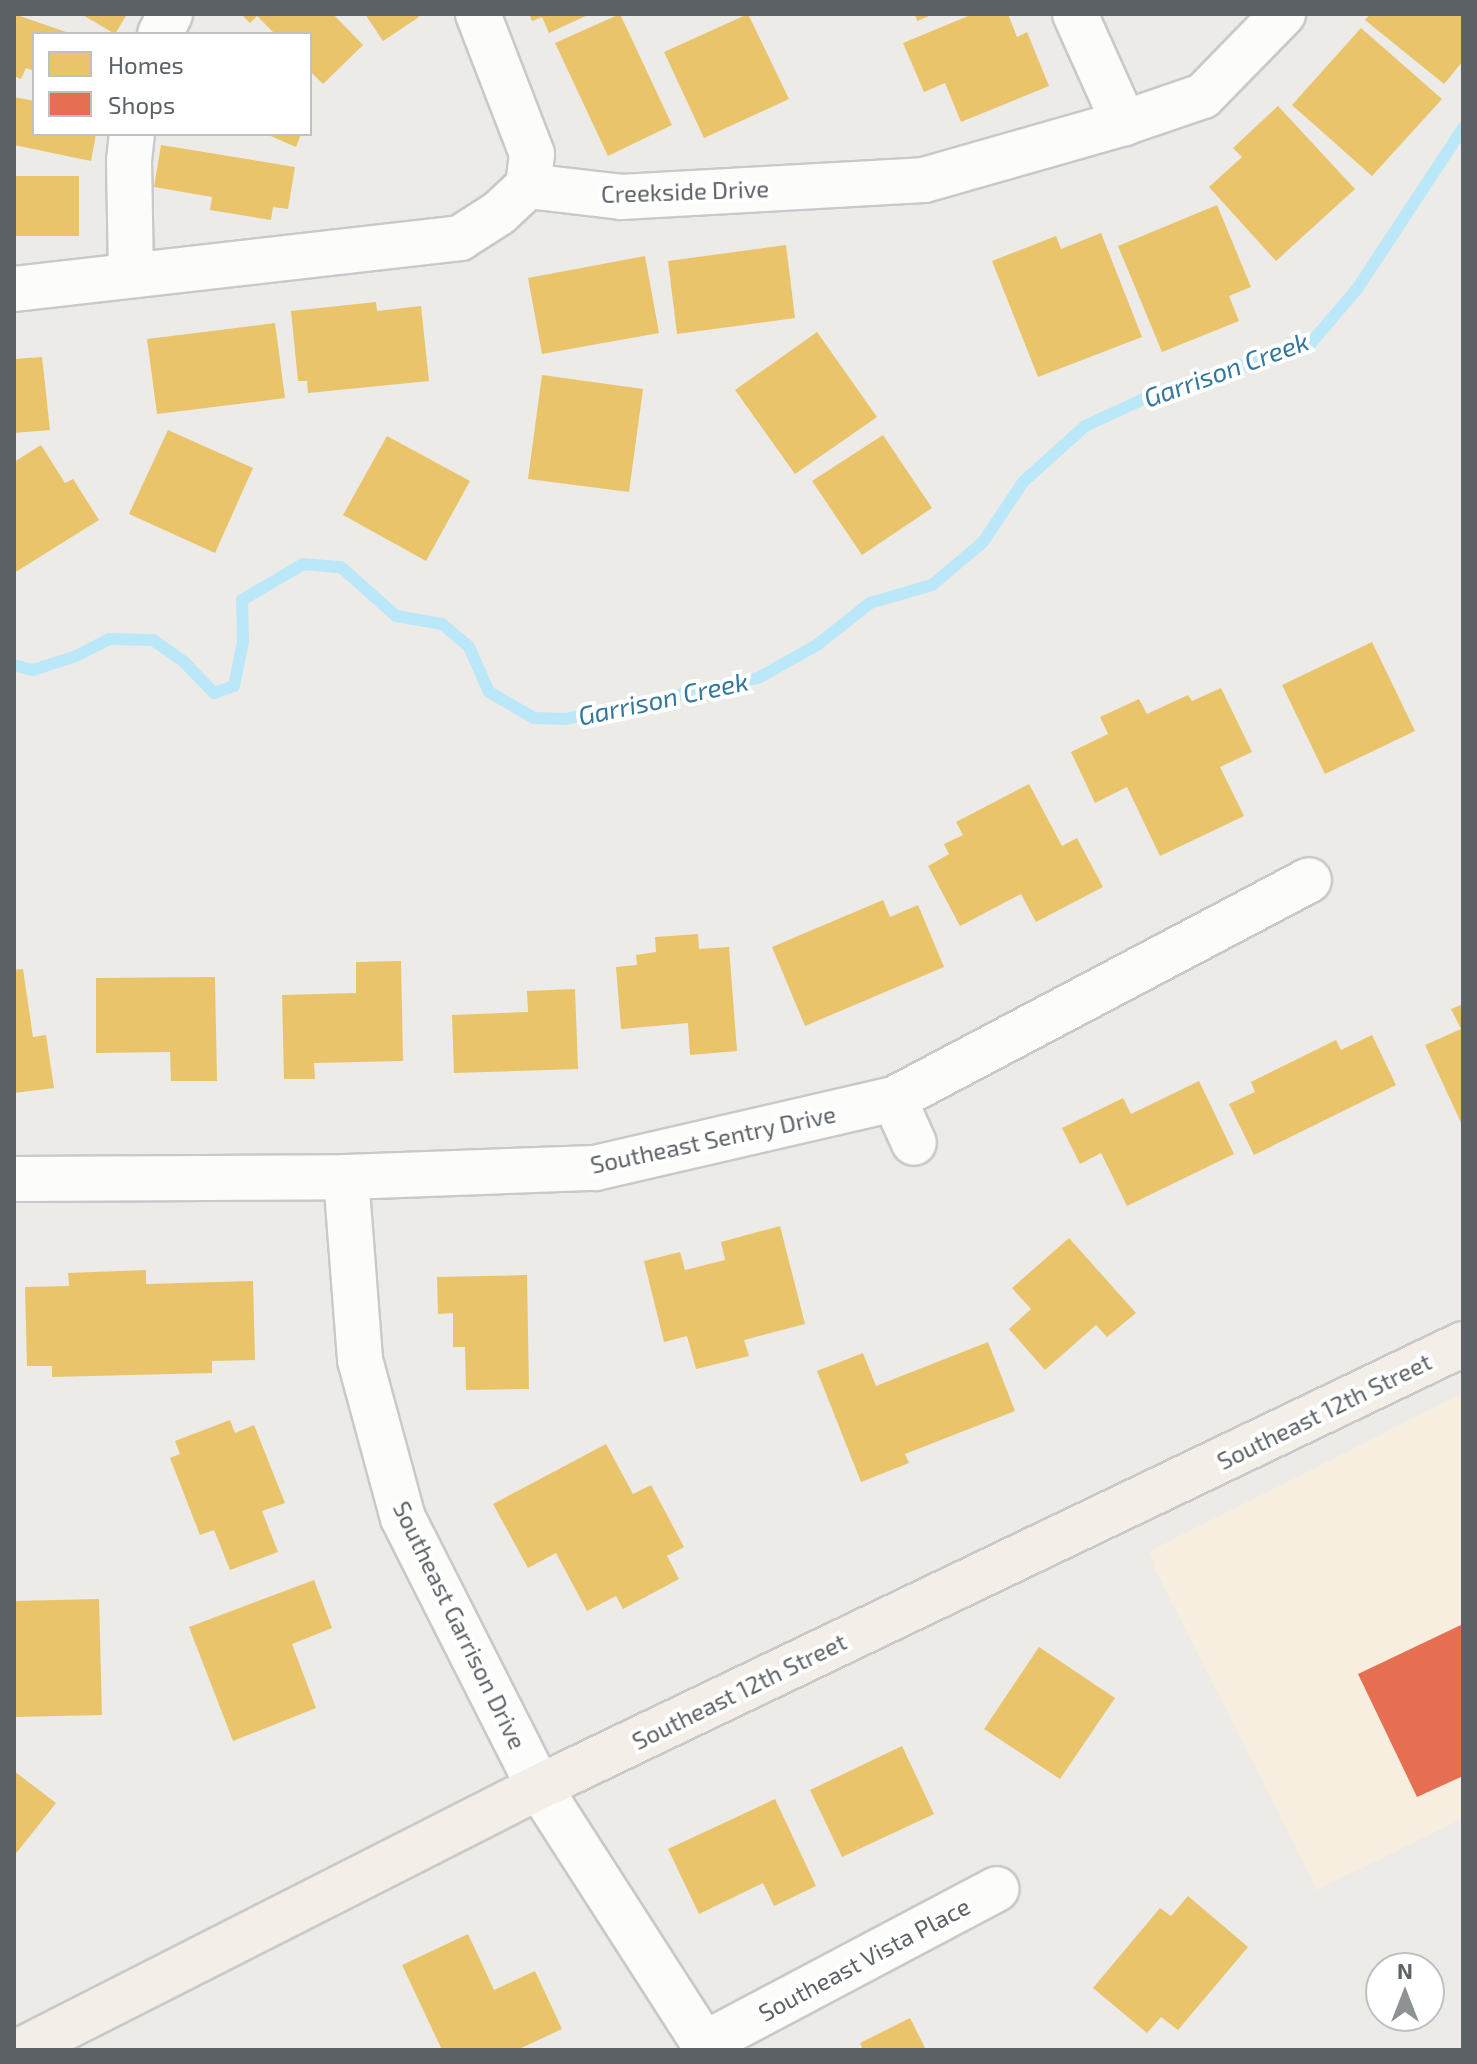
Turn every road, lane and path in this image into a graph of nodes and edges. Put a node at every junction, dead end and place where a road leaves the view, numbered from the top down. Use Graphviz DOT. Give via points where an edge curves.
graph roads {
  1 [pos="170,14"];
  2 [pos="478,14"];
  3 [pos="1075,14"];
  4 [pos="1283,14"];
  5 [pos="161,32"];
  6 [pos="1124,123"];
  7 [pos="132,136"];
  8 [pos="528,186"];
  9 [pos="131,275"];
  10 [pos="14,289"];
  11 [pos="1309,880"];
  12 [pos="894,1099"];
  13 [pos="914,1143"];
  14 [pos="346,1177"];
  15 [pos="14,1179"];
  16 [pos="1463,1344"];
  17 [pos="539,1787"];
  18 [pos="997,1889"];
  19 [pos="71,2040"];
  20 [pos="704,2047"];
  21 [pos="21,2050"];
  1 -- 5 [label="street"];
  2 -- 8 [label="street" via="532,154"];
  3 -- 6 [label="street"];
  4 -- 6 [label="street, Creekside Drive" via="1203,96"];
  6 -- 8 [label="street, Creekside Drive" via="924,180 621,197"];
  7 -- 9 [label="street"];
  8 -- 9 [label="street" via="460,238"];
  9 -- 10 [label="street"];
  11 -- 12 [label="street, Southeast Sentry Drive"];
  12 -- 13 [label="street"];
  12 -- 14 [label="street, Southeast Sentry Drive" via="595,1168"];
  14 -- 15 [label="street, Southeast Sentry Drive"];
  14 -- 17 [label="street, Southeast Garrison Drive" via="360,1360 403,1518"];
  16 -- 17 [label="main road, Southeast 12th Street"];
  17 -- 19 [label="main road, Southeast 12th Street"];
  17 -- 20 [label="street, Southeast Vista Place"];
  18 -- 20 [label="street, Southeast Vista Place"];
  19 -- 21 [label="main road, Southeast 12th Street"];
}
